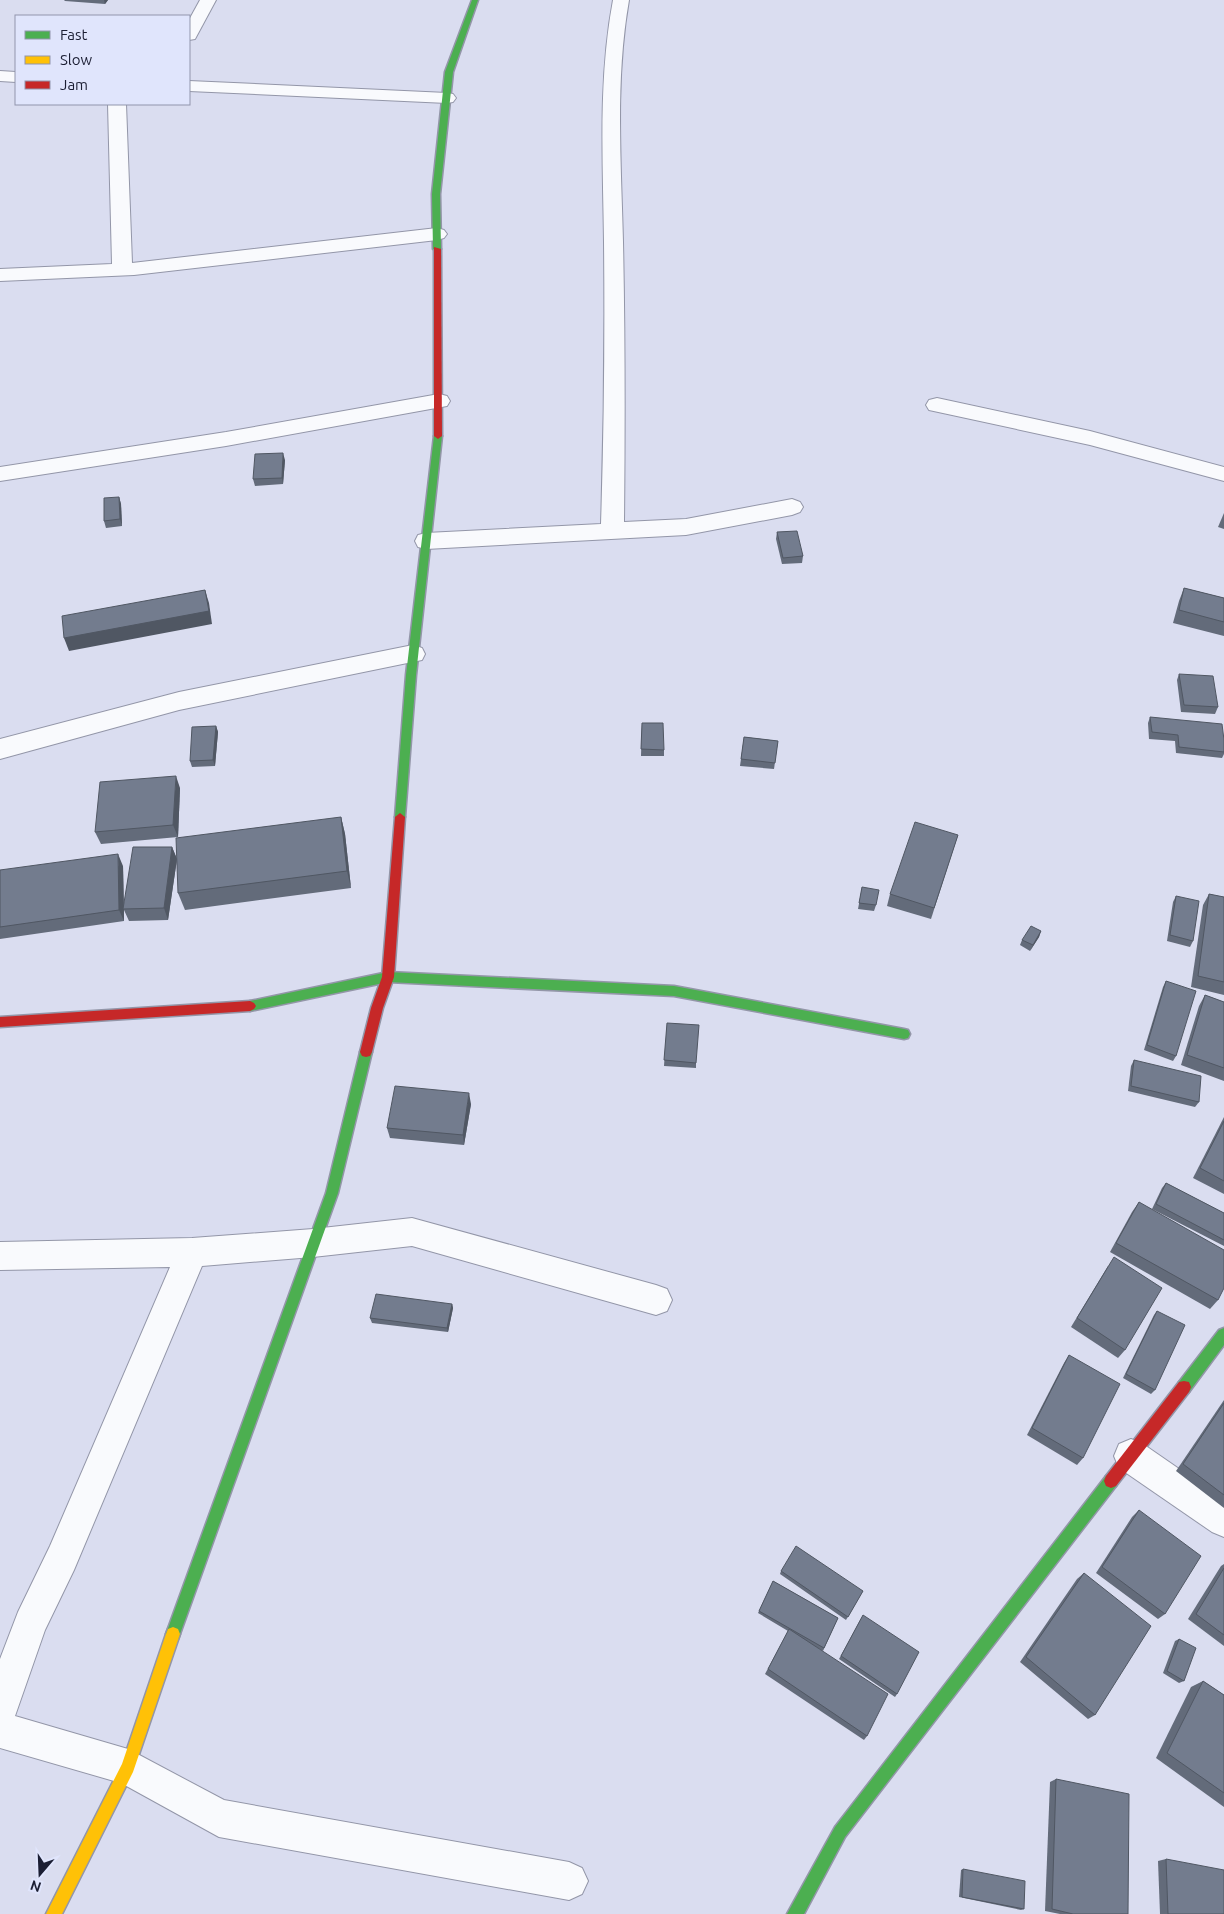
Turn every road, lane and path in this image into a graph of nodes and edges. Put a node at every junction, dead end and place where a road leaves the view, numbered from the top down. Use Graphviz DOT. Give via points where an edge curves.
graph roads {
  1 [pos="208,0"];
  2 [pos="475,0"];
  3 [pos="621,0"];
  4 [pos="190,33"];
  5 [pos="0,76"];
  6 [pos="15,77"];
  7 [pos="190,86"];
  8 [pos="447,98"];
  9 [pos="117,105"];
  10 [pos="437,234"];
  11 [pos="122,270"];
  12 [pos="0,275"];
  13 [pos="439,401"];
  14 [pos="937,405"];
  15 [pos="0,474"];
  16 [pos="1224,474"];
  17 [pos="792,507"];
  18 [pos="612,531"];
  19 [pos="426,541"];
  20 [pos="413,654"];
  21 [pos="0,749"];
  22 [pos="388,977"];
  23 [pos="0,1022"];
  24 [pos="904,1034"];
  25 [pos="313,1243"];
  26 [pos="192,1252"];
  27 [pos="0,1256"];
  28 [pos="656,1300"];
  29 [pos="1224,1334"];
  30 [pos="1131,1456"];
  31 [pos="1224,1520"];
  32 [pos="0,1710"];
  33 [pos="0,1730"];
  34 [pos="128,1767"];
  35 [pos="569,1881"];
  36 [pos="54,1914"];
  37 [pos="795,1914"];
  1 -- 4 [label="street"];
  2 -- 8 [label="street" via="449,72"];
  3 -- 18 [label="street" via="616,21 612,106"];
  5 -- 6 [label="street"];
  7 -- 8 [label="street"];
  8 -- 10 [label="street" via="436,194"];
  9 -- 11 [label="street"];
  10 -- 11 [label="street"];
  10 -- 13 [label="street"];
  11 -- 12 [label="street"];
  13 -- 15 [label="street" via="226,439"];
  13 -- 19 [label="street"];
  14 -- 16 [label="street" via="1090,438"];
  17 -- 18 [label="street" via="686,527"];
  18 -- 19 [label="street"];
  19 -- 20 [label="street"];
  20 -- 21 [label="street" via="179,701"];
  20 -- 22 [label="street"];
  22 -- 23 [label="street" via="248,1007"];
  22 -- 24 [label="street" via="674,991"];
  22 -- 25 [label="street" via="377,1008 332,1193"];
  25 -- 26 [label="street"];
  25 -- 28 [label="street" via="412,1232"];
  25 -- 34 [label="street"];
  26 -- 27 [label="street"];
  26 -- 32 [label="street" via="62,1558 30,1624"];
  29 -- 30 [label="street"];
  30 -- 31 [label="street"];
  30 -- 37 [label="street" via="840,1832"];
  33 -- 34 [label="street"];
  34 -- 35 [label="street" via="219,1818"];
  34 -- 36 [label="street"];
}
